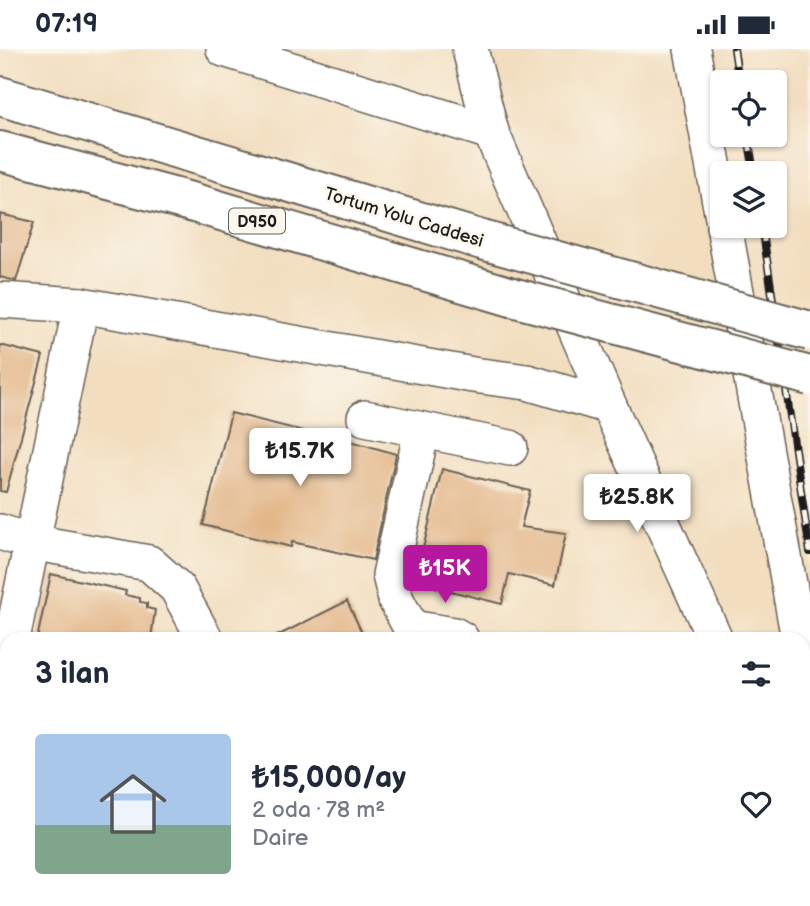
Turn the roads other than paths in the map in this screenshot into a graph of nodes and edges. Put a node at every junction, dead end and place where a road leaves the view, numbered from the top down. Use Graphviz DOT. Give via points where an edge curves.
graph roads {
  1 [pos="223,49"];
  2 [pos="470,49"];
  3 [pos="692,49"];
  4 [pos="0,96"];
  5 [pos="491,132"];
  6 [pos="0,151"];
  7 [pos="713,161"];
  8 [pos="726,238"];
  9 [pos="0,300"];
  10 [pos="81,305"];
  11 [pos="810,331"];
  12 [pos="810,376"];
  13 [pos="609,406"];
  14 [pos="365,418"];
  15 [pos="422,430"];
  16 [pos="510,448"];
  17 [pos="16,537"];
  18 [pos="12,632"];
  19 [pos="201,632"];
  20 [pos="408,632"];
  21 [pos="712,632"];
  22 [pos="798,632"];
  1 -- 5 [label="street"];
  2 -- 5 [label="street"];
  3 -- 7 [label="street"];
  4 -- 11 [label="highway, Tortum Yolu Caddesi / D950, bridge" via="482,240"];
  5 -- 13 [label="street"];
  6 -- 12 [label="highway, D950, bridge" via="512,297"];
  8 -- 22 [label="street"];
  9 -- 10 [label="street"];
  10 -- 13 [label="street" via="527,382"];
  10 -- 17 [label="street"];
  13 -- 21 [label="street"];
  14 -- 15 [label="street"];
  15 -- 16 [label="street"];
  15 -- 20 [label="street" via="390,575"];
  17 -- 18 [label="street"];
  17 -- 19 [label="street" via="149,562 177,588"];
}
